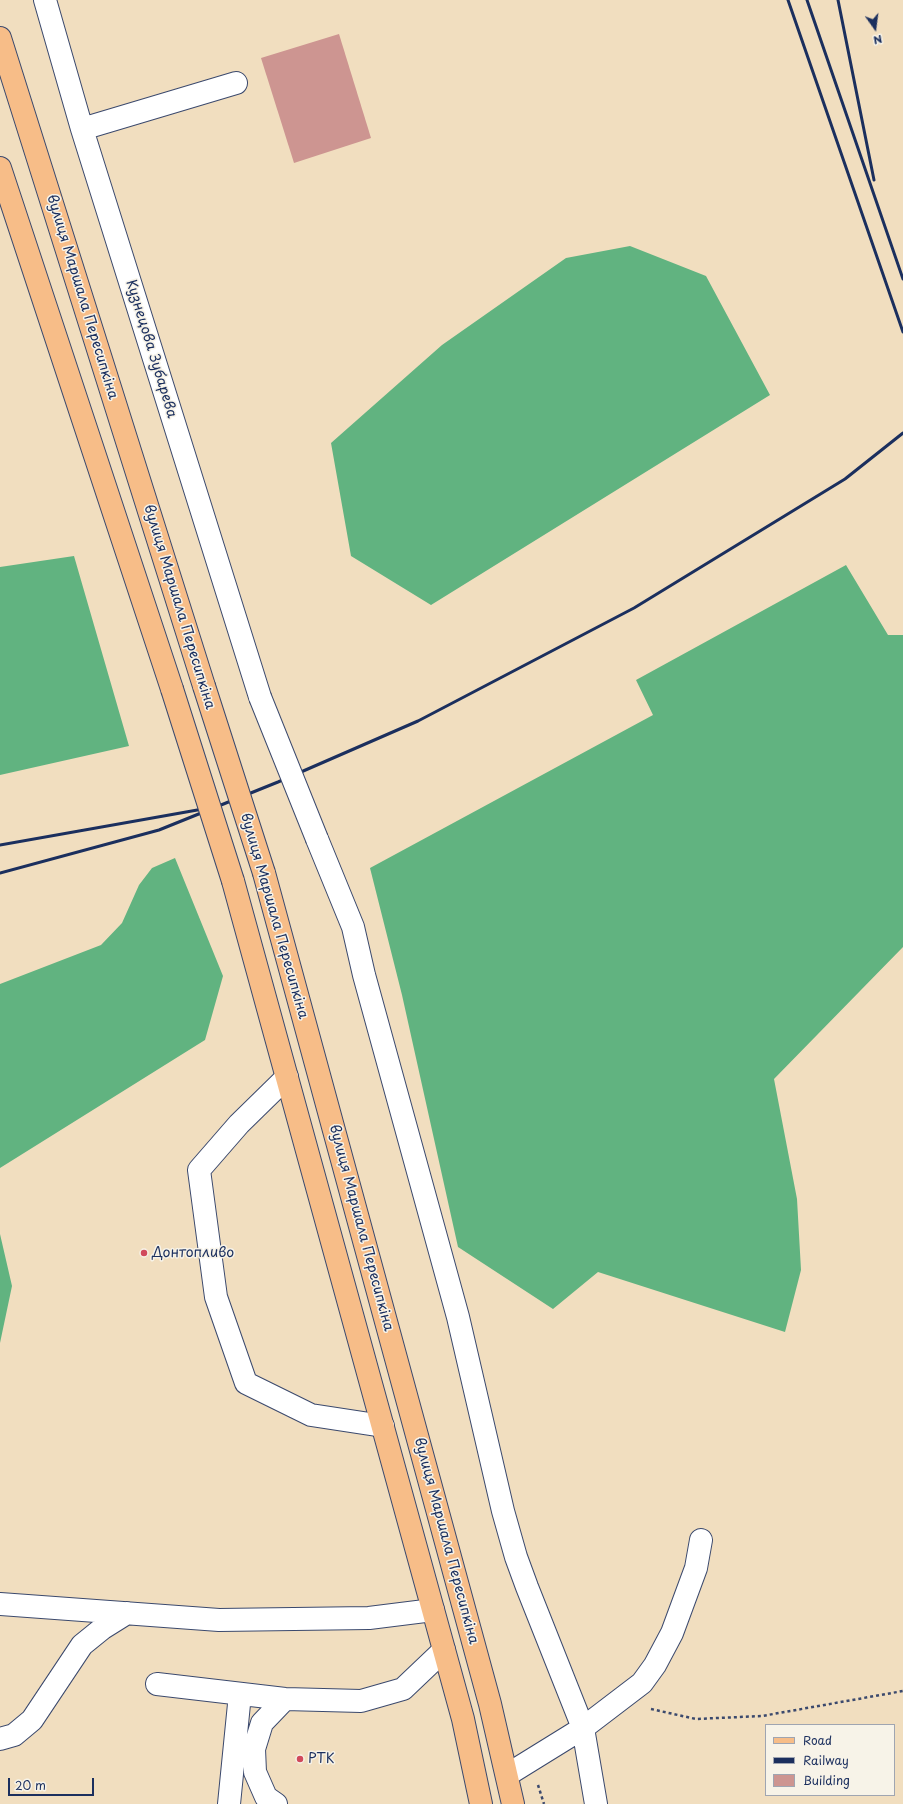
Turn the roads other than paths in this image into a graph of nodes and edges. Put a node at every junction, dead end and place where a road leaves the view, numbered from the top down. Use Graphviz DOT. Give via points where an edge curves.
graph roads {
  1 [pos="45,0"];
  2 [pos="0,38"];
  3 [pos="236,83"];
  4 [pos="82,129"];
  5 [pos="0,168"];
  6 [pos="287,1077"];
  7 [pos="382,1426"];
  8 [pos="701,1540"];
  9 [pos="0,1604"];
  10 [pos="433,1610"];
  11 [pos="127,1613"];
  12 [pos="444,1650"];
  13 [pos="157,1684"];
  14 [pos="240,1694"];
  15 [pos="285,1700"];
  16 [pos="583,1728"];
  17 [pos="0,1739"];
  18 [pos="508,1775"];
  19 [pos="229,1804"];
  20 [pos="276,1804"];
  21 [pos="481,1804"];
  22 [pos="513,1804"];
  23 [pos="596,1804"];
  1 -- 4 [label="street, Кузнецова Зубарева"];
  2 -- 18 [label="main road, вулиця Маршала Пересипкіна, bridge" via="264,873"];
  3 -- 4 [label="street"];
  4 -- 16 [label="street, Кузнецова Зубарева, bridge" via="260,698 353,927 458,1317 516,1557"];
  5 -- 6 [label="main road, bridge" via="172,689 232,881"];
  6 -- 7 [label="main road"];
  6 -- 7 [label="street" via="239,1124 199,1170 216,1298 246,1383 311,1415"];
  7 -- 10 [label="main road"];
  8 -- 16 [label="street" via="696,1568 672,1633 655,1665 642,1683"];
  9 -- 11 [label="street"];
  10 -- 11 [label="street" via="369,1618 219,1620"];
  10 -- 12 [label="main road"];
  11 -- 17 [label="street" via="82,1645 32,1720 14,1735"];
  12 -- 15 [label="street" via="403,1689 361,1701"];
  12 -- 21 [label="main road" via="463,1720"];
  13 -- 14 [label="street"];
  14 -- 15 [label="street"];
  14 -- 19 [label="street"];
  15 -- 20 [label="street" via="262,1723 254,1749 255,1772 266,1797"];
  16 -- 18 [label="street"];
  16 -- 23 [label="street, Кузнецова Зубарева"];
  18 -- 22 [label="main road, вулиця Маршала Пересипкіна"];
}
